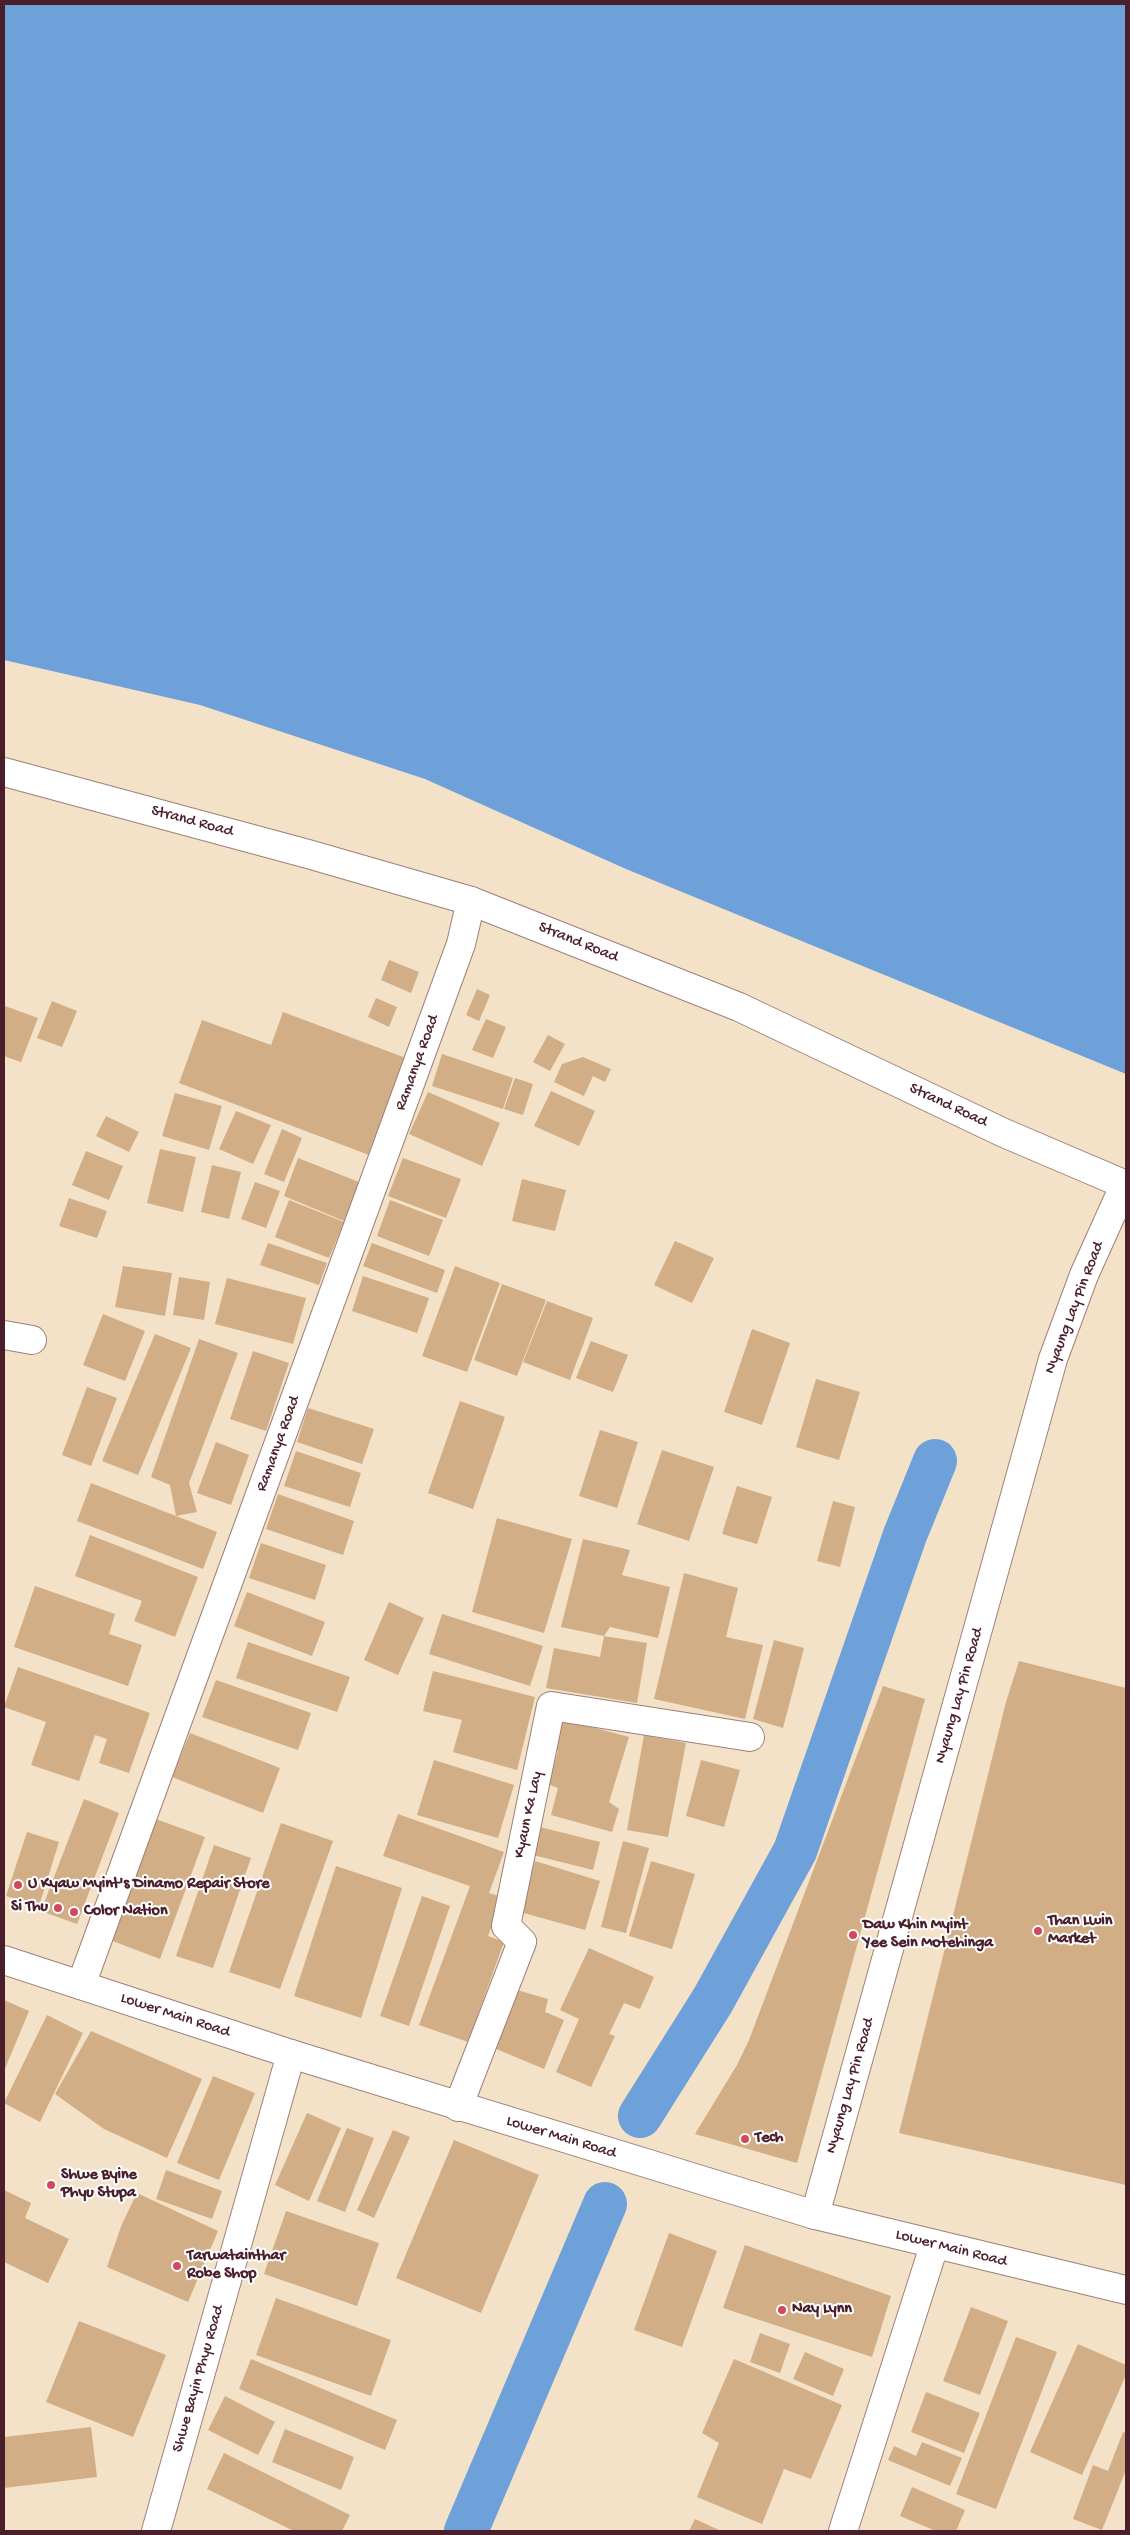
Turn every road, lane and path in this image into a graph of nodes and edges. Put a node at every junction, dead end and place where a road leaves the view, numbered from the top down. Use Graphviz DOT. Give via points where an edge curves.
graph roads {
  1 [pos="4,772"];
  2 [pos="471,901"];
  3 [pos="1126,1184"];
  4 [pos="4,1335"];
  5 [pos="32,1340"];
  6 [pos="750,1737"];
  7 [pos="4,1960"];
  8 [pos="81,1985"];
  9 [pos="291,2054"];
  10 [pos="458,2107"];
  11 [pos="815,2215"];
  12 [pos="934,2246"];
  13 [pos="1126,2290"];
  14 [pos="156,2531"];
  15 [pos="843,2531"];
  1 -- 2 [label="street, Strand Road"];
  2 -- 3 [label="street, Strand Road" via="739,1007 1004,1133"];
  2 -- 8 [label="street, Ramanya Road" via="461,944"];
  3 -- 11 [label="street, Nyaung Lay Pin Road" via="1084,1275 1053,1359"];
  4 -- 5 [label="street"];
  6 -- 10 [label="street, Kyaun Ka Lay" via="551,1706 506,1926 522,1942"];
  7 -- 8 [label="street, Lower Main Road"];
  8 -- 9 [label="street, Lower Main Road"];
  9 -- 10 [label="street, Lower Main Road"];
  9 -- 14 [label="street, Shwe Bayin Phyu Road"];
  10 -- 11 [label="street, Lower Main Road"];
  11 -- 12 [label="street, Lower Main Road"];
  12 -- 13 [label="street, Lower Main Road"];
  12 -- 15 [label="street"];
}
